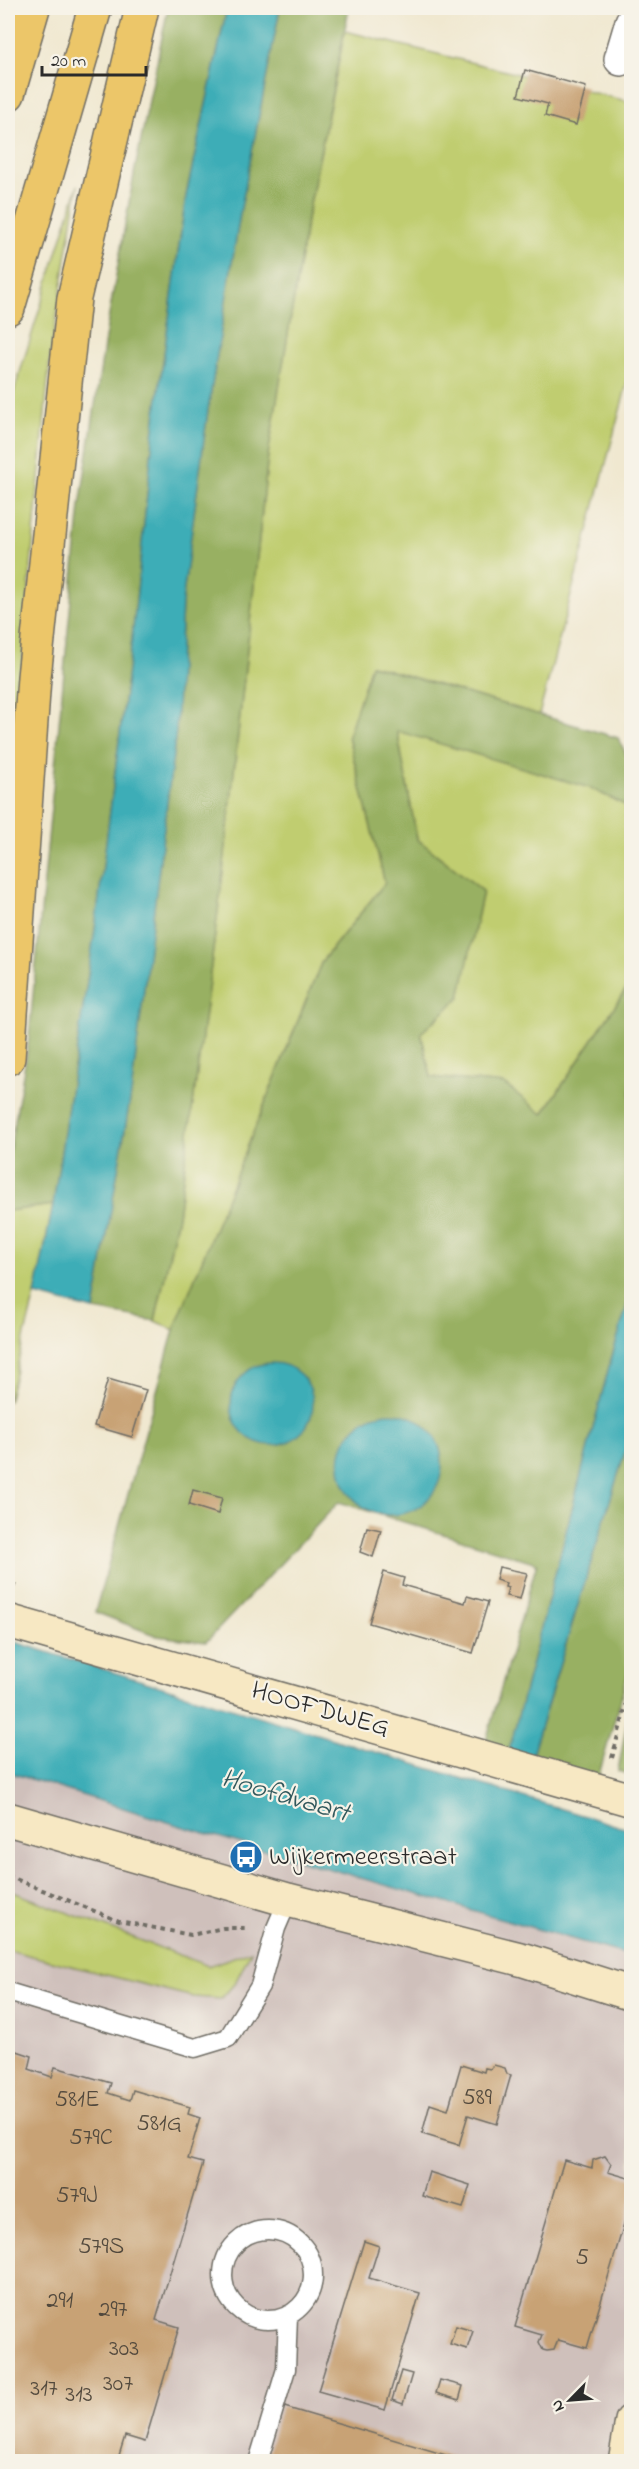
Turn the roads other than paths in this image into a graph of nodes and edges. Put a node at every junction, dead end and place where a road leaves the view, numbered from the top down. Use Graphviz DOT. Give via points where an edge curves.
graph roads {
  1 [pos="33,8"];
  2 [pos="95,8"];
  3 [pos="142,8"];
  4 [pos="632,22"];
  5 [pos="621,59"];
  6 [pos="8,94"];
  7 [pos="8,308"];
  8 [pos="8,1058"];
  9 [pos="8,1621"];
  10 [pos="617,1796"];
  11 [pos="8,1819"];
  12 [pos="282,1914"];
  13 [pos="8,1992"];
  14 [pos="632,1994"];
  15 [pos="288,2315"];
  16 [pos="632,2421"];
  17 [pos="258,2462"];
  18 [pos="625,2462"];
  1 -- 6 [label="highway"];
  2 -- 7 [label="highway"];
  3 -- 8 [label="highway" via="74,298 34,677"];
  4 -- 5 [label="street"];
  9 -- 10 [label="street, HOOFDWEG"];
  11 -- 12 [label="street"];
  12 -- 13 [label="lane" via="260,1986 228,2038 195,2048"];
  12 -- 14 [label="street" via="524,1960"];
  15 -- 15 [label="lane" via="309,2294 313,2278 305,2249 280,2231 251,2233 239,2240 224,2265 227,2293 246,2314 260,2319"];
  15 -- 17 [label="lane" via="286,2369"];
  16 -- 18 [label="street"];
}
